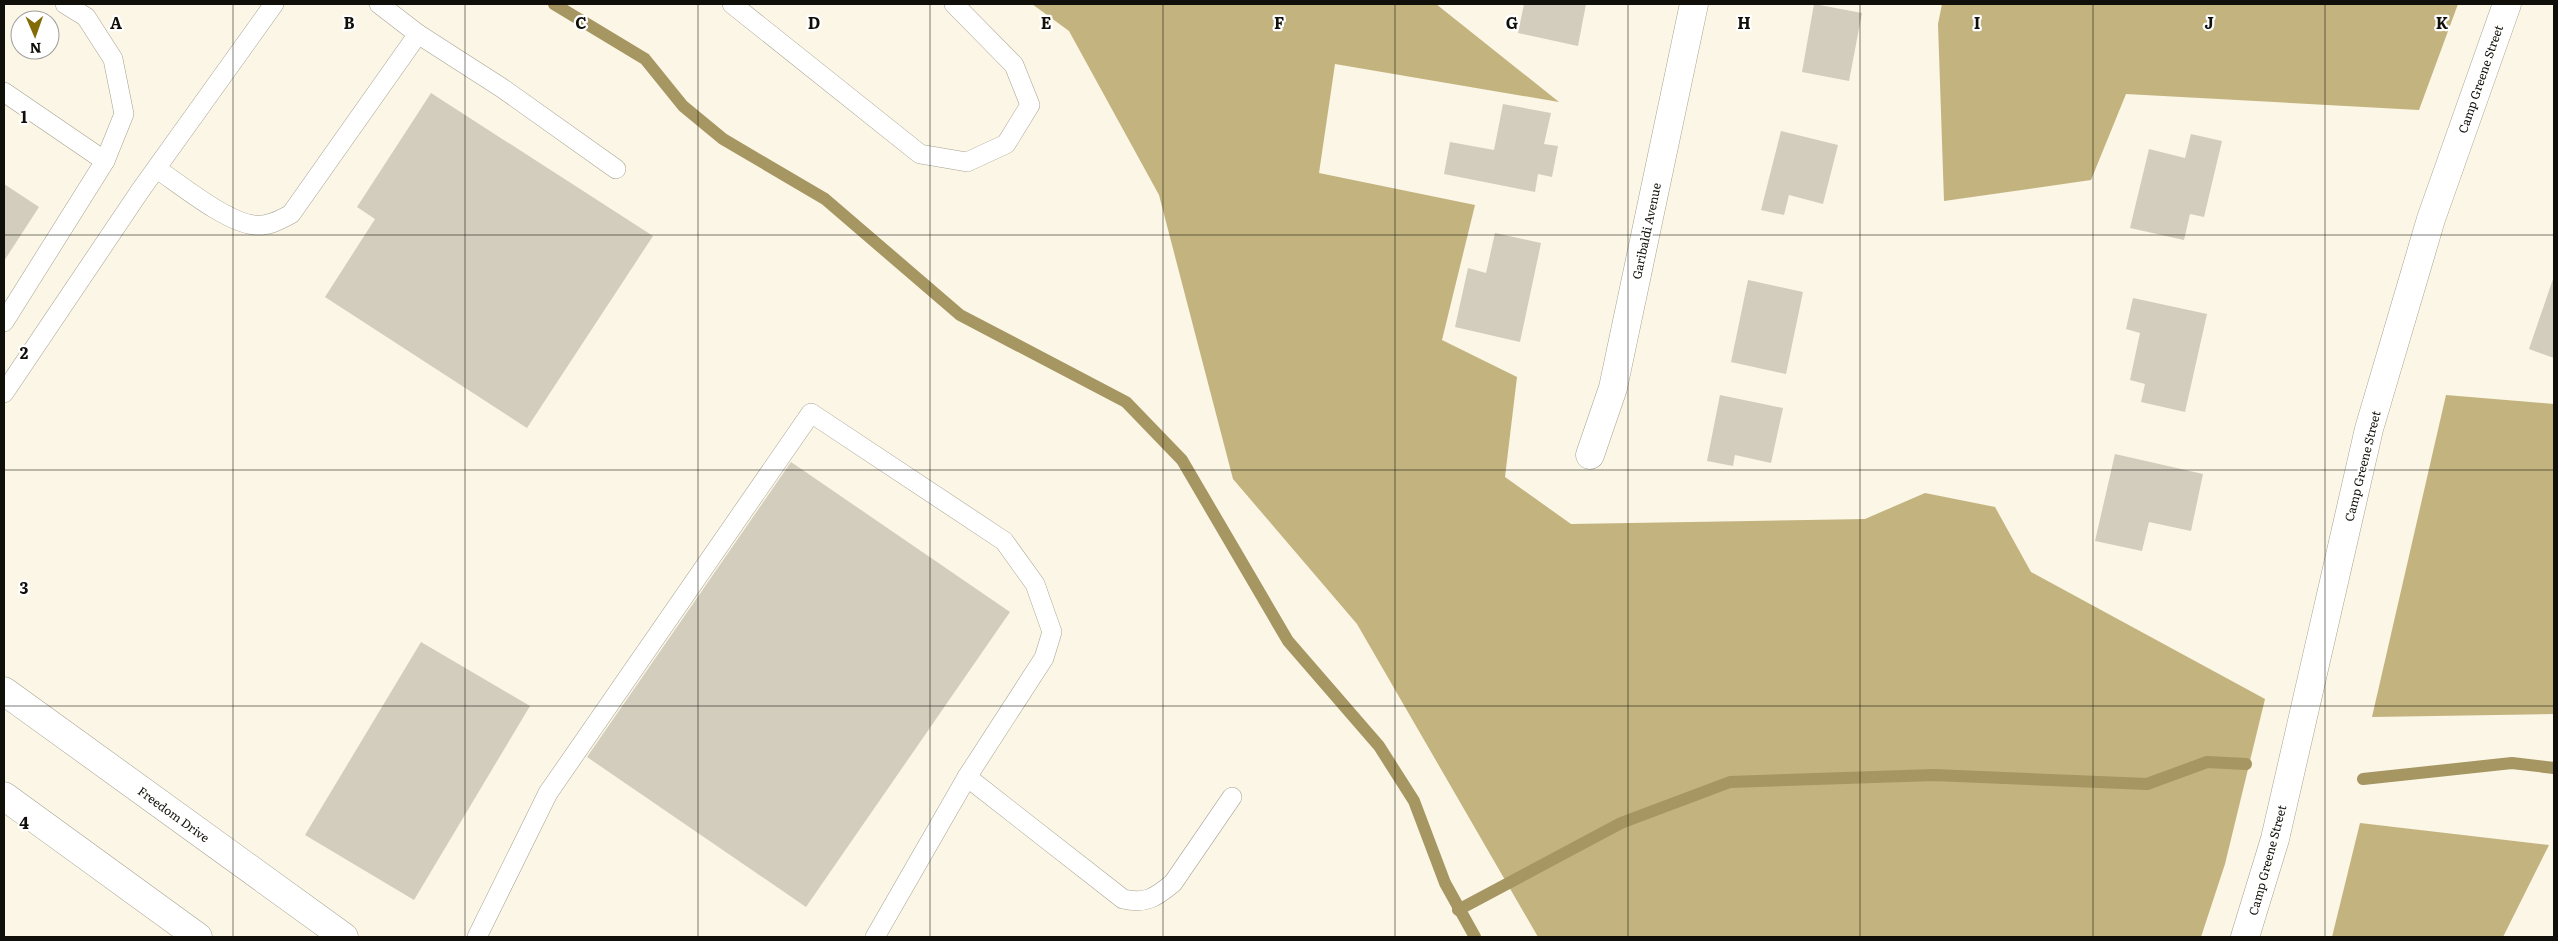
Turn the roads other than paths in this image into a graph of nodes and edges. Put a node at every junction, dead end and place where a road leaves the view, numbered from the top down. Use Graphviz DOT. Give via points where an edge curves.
graph roads {
  1 [pos="65,4"];
  2 [pos="274,4"];
  3 [pos="379,4"];
  4 [pos="732,4"];
  5 [pos="954,4"];
  6 [pos="1694,4"];
  7 [pos="2506,4"];
  8 [pos="418,34"];
  9 [pos="4,92"];
  10 [pos="105,161"];
  11 [pos="157,169"];
  12 [pos="616,169"];
  13 [pos="4,322"];
  14 [pos="4,393"];
  15 [pos="1590,455"];
  16 [pos="4,691"];
  17 [pos="967,777"];
  18 [pos="4,796"];
  19 [pos="1232,797"];
  20 [pos="198,937"];
  21 [pos="344,937"];
  22 [pos="477,937"];
  23 [pos="875,937"];
  24 [pos="2245,937"];
  1 -- 10 [label="lane" via="86,17 113,58 124,114"];
  2 -- 11 [label="lane"];
  3 -- 8 [label="lane"];
  4 -- 5 [label="lane" via="920,154 968,162 1006,144 1030,105 1014,64"];
  6 -- 15 [label="street, Garibaldi Avenue" via="1613,388"];
  7 -- 24 [label="street, Camp Greene Street" via="2431,219 2370,429 2274,839"];
  8 -- 11 [label="lane" via="291,214 275,223 254,226 229,217"];
  8 -- 12 [label="lane" via="502,88"];
  9 -- 10 [label="lane"];
  10 -- 13 [label="lane"];
  11 -- 14 [label="lane"];
  16 -- 21 [label="street, Freedom Drive"];
  17 -- 19 [label="lane" via="1122,899 1139,902 1160,894 1173,883"];
  17 -- 22 [label="lane" via="1044,658 1052,632 1035,584 1004,541 811,413 548,793"];
  17 -- 23 [label="lane"];
  18 -- 20 [label="street"];
}
